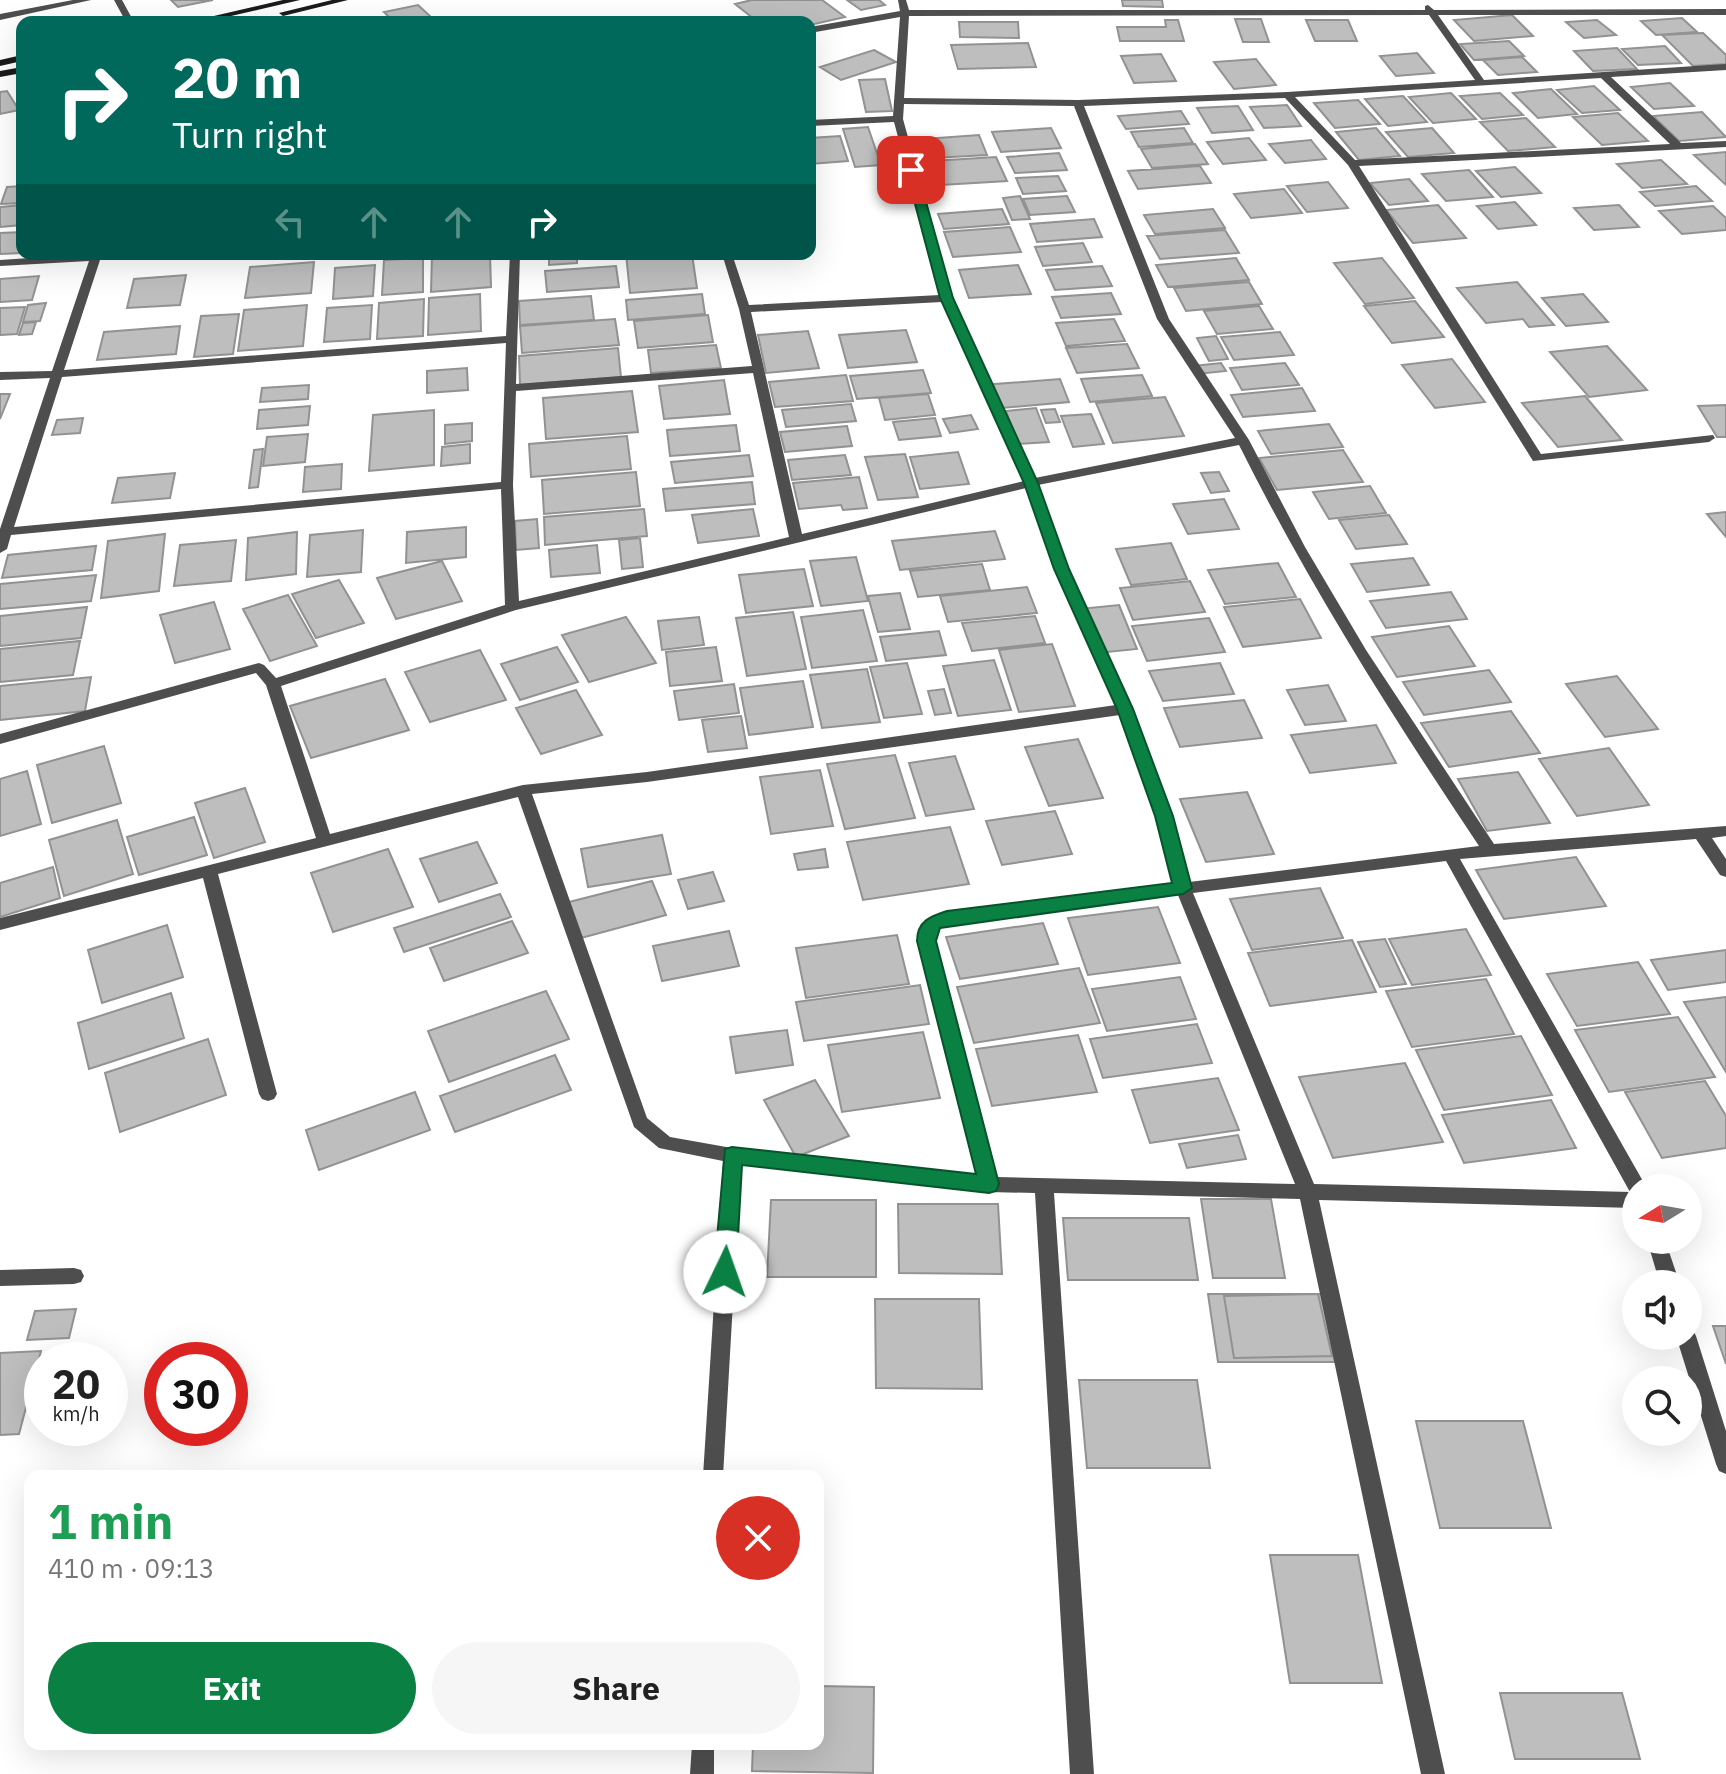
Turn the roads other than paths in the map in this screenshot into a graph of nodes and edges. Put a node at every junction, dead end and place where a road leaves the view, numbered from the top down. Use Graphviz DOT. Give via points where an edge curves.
graph roads {
  1 [pos="87,0"];
  2 [pos="296,0"];
  3 [pos="344,0"];
  4 [pos="1413,0"];
  5 [pos="1636,0"];
  6 [pos="904,7"];
  7 [pos="1433,10"];
  8 [pos="1652,10"];
  9 [pos="1726,12"];
  10 [pos="220,16"];
  11 [pos="271,16"];
  12 [pos="0,17"];
  13 [pos="816,29"];
  14 [pos="1726,67"];
  15 [pos="1603,75"];
  16 [pos="1480,81"];
  17 [pos="1287,95"];
  18 [pos="899,101"];
  19 [pos="1078,103"];
  20 [pos="898,119"];
  21 [pos="816,123"];
  22 [pos="1726,144"];
  23 [pos="1678,146"];
  24 [pos="1352,163"];
  25 [pos="36,260"];
  26 [pos="95,260"];
  27 [pos="515,260"];
  28 [pos="729,260"];
  29 [pos="0,263"];
  30 [pos="946,298"];
  31 [pos="745,309"];
  32 [pos="510,339"];
  33 [pos="760,369"];
  34 [pos="57,374"];
  35 [pos="0,376"];
  36 [pos="511,388"];
  37 [pos="1709,438"];
  38 [pos="1243,440"];
  39 [pos="1031,483"];
  40 [pos="507,485"];
  41 [pos="6,532"];
  42 [pos="797,541"];
  43 [pos="0,549"];
  44 [pos="512,607"];
  45 [pos="273,684"];
  46 [pos="1125,709"];
  47 [pos="0,739"];
  48 [pos="523,790"];
  49 [pos="1726,831"];
  50 [pos="1702,835"];
  51 [pos="325,841"];
  52 [pos="1490,850"];
  53 [pos="1450,855"];
  54 [pos="1726,871"];
  55 [pos="210,872"];
  56 [pos="1183,888"];
  57 [pos="0,924"];
  58 [pos="268,1094"];
  59 [pos="732,1155"];
  60 [pos="1629,1174"];
  61 [pos="989,1184"];
  62 [pos="1044,1186"];
  63 [pos="1308,1192"];
  64 [pos="1622,1200"];
  65 [pos="74,1276"];
  66 [pos="0,1278"];
  67 [pos="1690,1350"];
  68 [pos="1726,1464"];
  69 [pos="713,1470"];
  70 [pos="703,1750"];
  71 [pos="702,1774"];
  72 [pos="1082,1774"];
  73 [pos="1433,1774"];
  1 -- 12 [label="street"];
  2 -- 10 [label="main road"];
  3 -- 11 [label="main road"];
  4 -- 7 [label="street"];
  5 -- 8 [label="street"];
  6 -- 7 [label="street"];
  6 -- 13 [label="street"];
  6 -- 18 [label="street"];
  7 -- 8 [label="street"];
  7 -- 16 [label="street"];
  8 -- 9 [label="street"];
  14 -- 15 [label="street"];
  15 -- 16 [label="street"];
  15 -- 23 [label="street"];
  16 -- 17 [label="street"];
  17 -- 19 [label="street"];
  17 -- 24 [label="street"];
  18 -- 19 [label="street"];
  18 -- 20 [label="street"];
  19 -- 38 [label="street" via="1163,319"];
  20 -- 21 [label="street"];
  20 -- 30 [label="street"];
  22 -- 23 [label="street"];
  23 -- 24 [label="street"];
  24 -- 37 [label="street" via="1537,458"];
  25 -- 29 [label="street"];
  26 -- 34 [label="street"];
  27 -- 32 [label="street"];
  28 -- 31 [label="street"];
  30 -- 31 [label="street"];
  30 -- 39 [label="street"];
  31 -- 33 [label="street"];
  32 -- 34 [label="street"];
  32 -- 36 [label="street"];
  33 -- 36 [label="street"];
  33 -- 42 [label="street"];
  34 -- 35 [label="street"];
  34 -- 41 [label="street"];
  36 -- 40 [label="street"];
  38 -- 39 [label="street"];
  38 -- 52 [label="street" via="1276,509 1371,675"];
  39 -- 42 [label="street"];
  39 -- 46 [label="street" via="1062,569"];
  40 -- 41 [label="street"];
  40 -- 44 [label="street"];
  41 -- 43 [label="street"];
  42 -- 44 [label="street"];
  44 -- 45 [label="street"];
  45 -- 47 [label="street" via="264,671 245,670"];
  45 -- 51 [label="street"];
  46 -- 48 [label="street"];
  46 -- 56 [label="street" via="1164,816"];
  48 -- 51 [label="street"];
  48 -- 59 [label="street" via="640,1122 665,1143"];
  49 -- 50 [label="street"];
  50 -- 52 [label="street"];
  50 -- 54 [label="street"];
  51 -- 55 [label="street"];
  52 -- 53 [label="street"];
  53 -- 56 [label="street"];
  53 -- 60 [label="street"];
  55 -- 57 [label="street"];
  55 -- 58 [label="street"];
  56 -- 61 [label="street" via="947,918 926,931"];
  56 -- 63 [label="street"];
  59 -- 61 [label="street"];
  59 -- 69 [label="street"];
  61 -- 62 [label="street"];
  62 -- 63 [label="street"];
  62 -- 72 [label="street"];
  63 -- 64 [label="street"];
  63 -- 73 [label="street"];
  65 -- 66 [label="street"];
  67 -- 68 [label="street"];
  70 -- 71 [label="street"];
}
